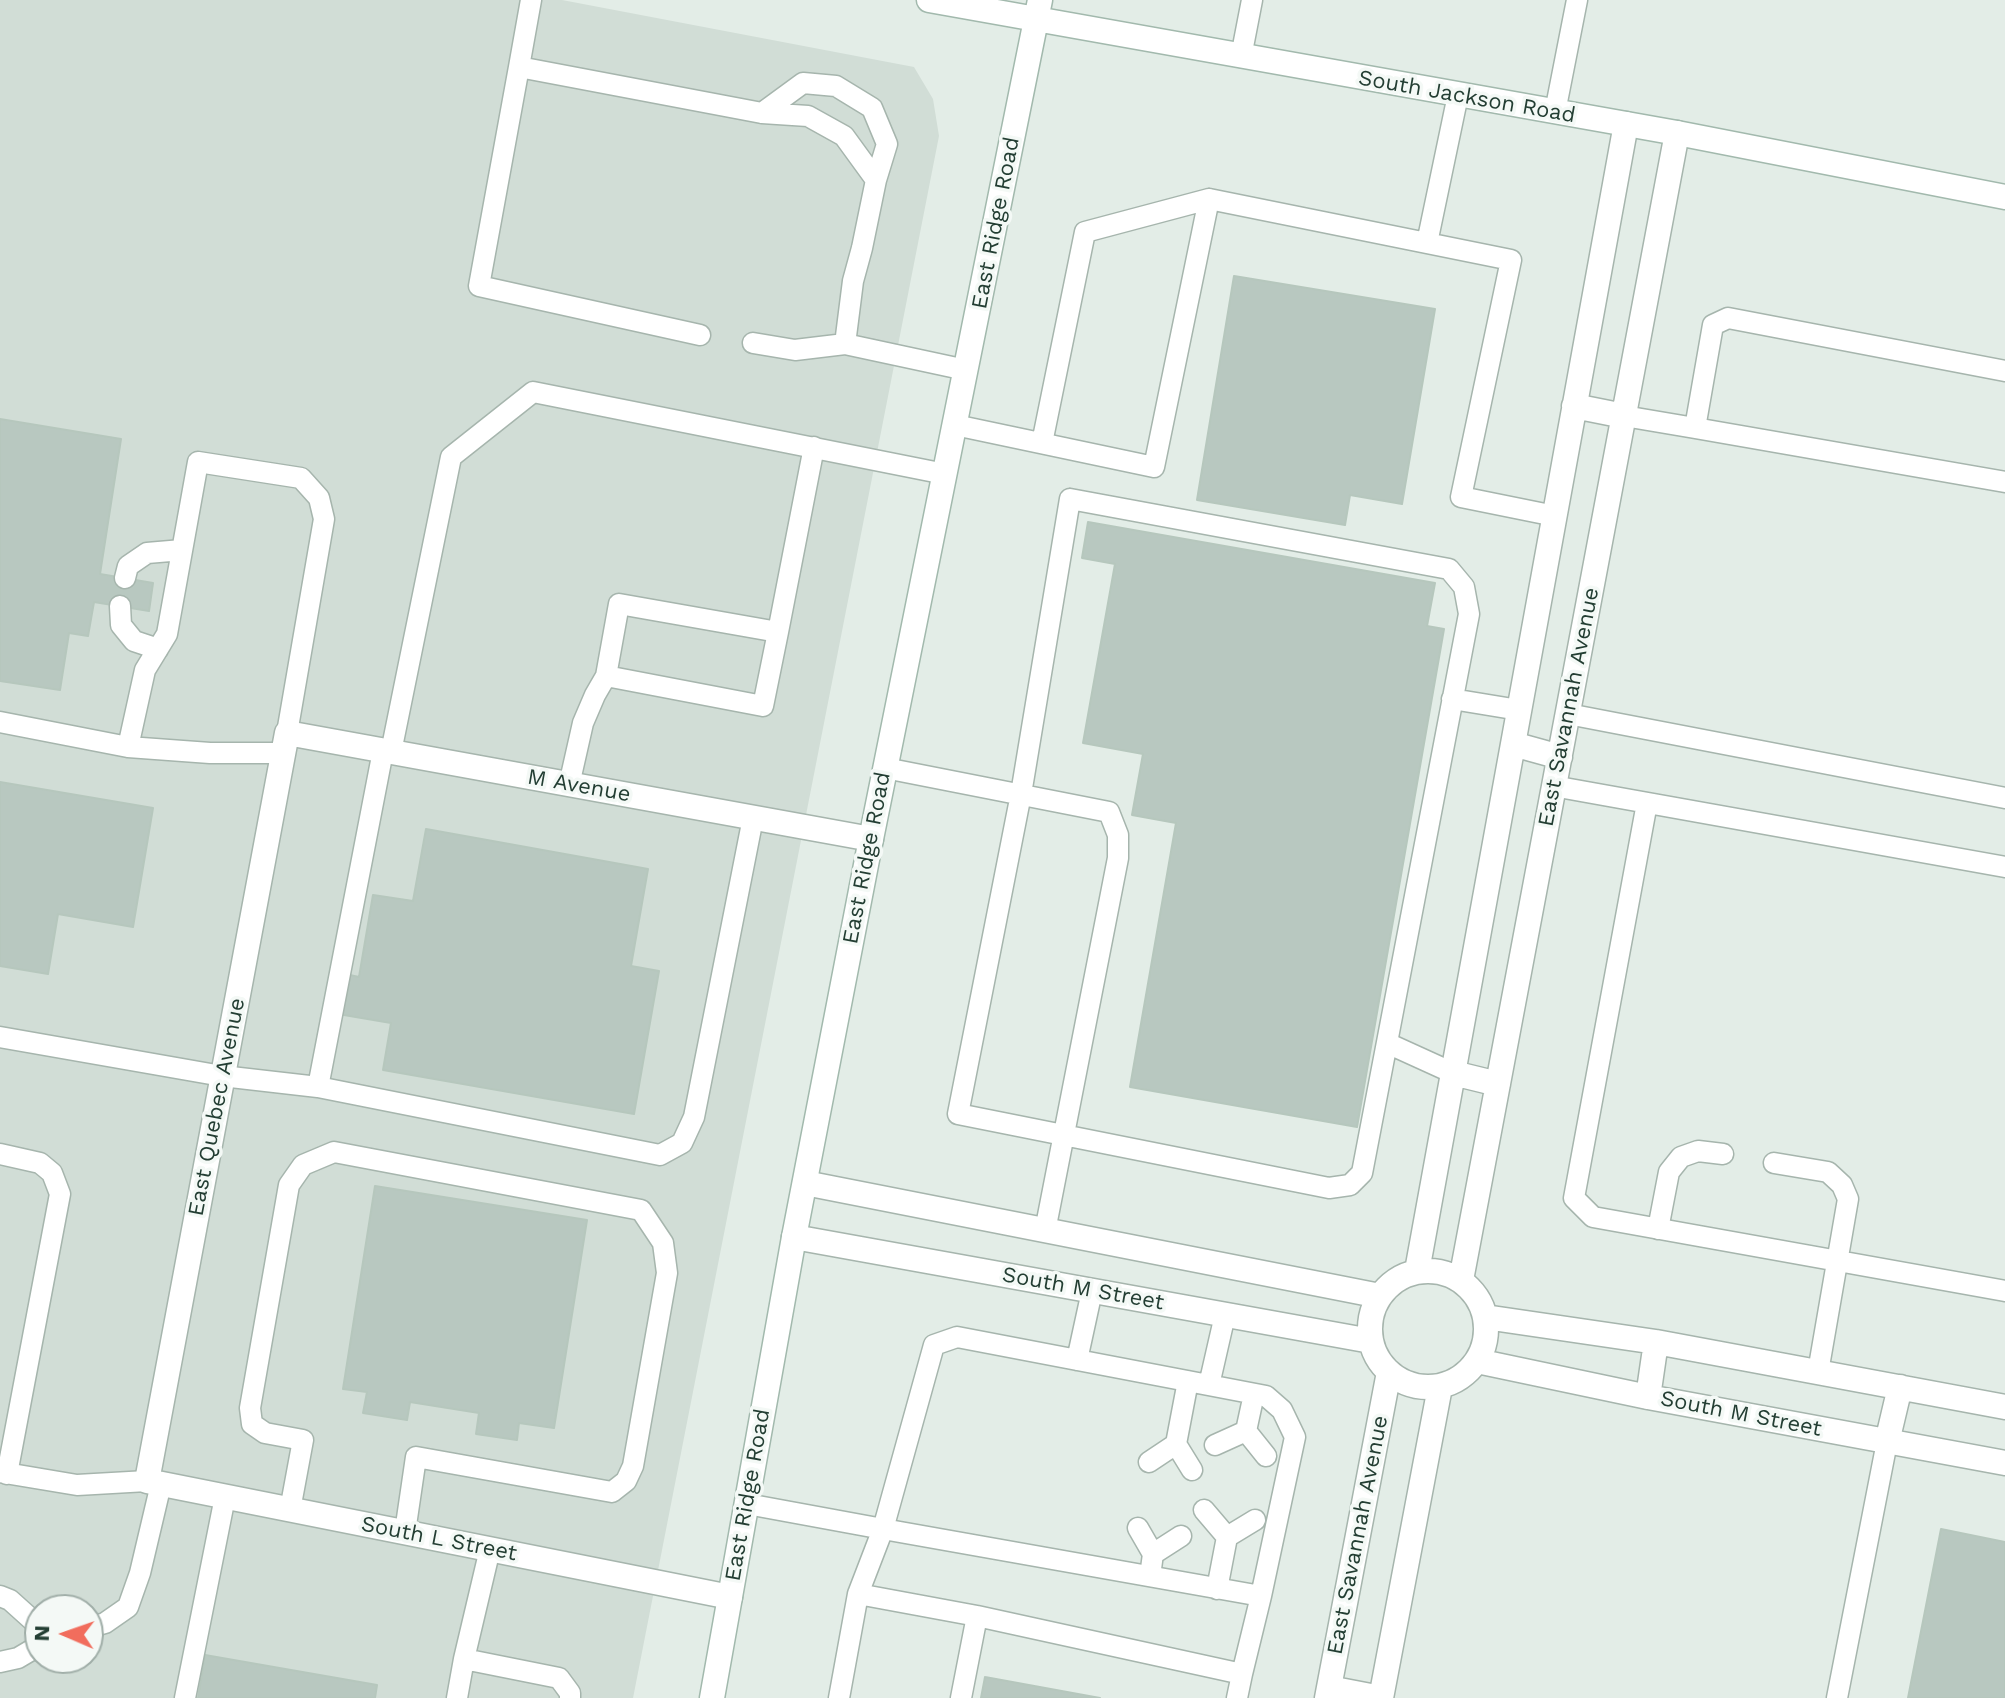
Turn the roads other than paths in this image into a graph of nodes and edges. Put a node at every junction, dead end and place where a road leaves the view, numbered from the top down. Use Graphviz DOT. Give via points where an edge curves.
graph roads {
  1 [pos="531,0"];
  2 [pos="929,0"];
  3 [pos="1252,0"];
  4 [pos="1577,0"];
  5 [pos="1038,10"];
  6 [pos="1241,57"];
  7 [pos="519,67"];
  8 [pos="1458,95"];
  9 [pos="1555,112"];
  10 [pos="762,113"];
  11 [pos="1626,124"];
  12 [pos="1677,133"];
  13 [pos="876,180"];
  14 [pos="2005,197"];
  15 [pos="1209,199"];
  16 [pos="1427,243"];
  17 [pos="700,335"];
  18 [pos="753,343"];
  19 [pos="845,344"];
  20 [pos="966,370"];
  21 [pos="2005,371"];
  22 [pos="1574,406"];
  23 [pos="1624,416"];
  24 [pos="955,425"];
  25 [pos="1695,428"];
  26 [pos="1042,443"];
  27 [pos="814,447"];
  28 [pos="945,474"];
  29 [pos="2005,482"];
  30 [pos="1555,516"];
  31 [pos="182,550"];
  32 [pos="125,578"];
  33 [pos="120,606"];
  34 [pos="778,632"];
  35 [pos="158,649"];
  36 [pos="606,676"];
  37 [pos="1452,699"];
  38 [pos="1519,710"];
  39 [pos="1568,714"];
  40 [pos="0,722"];
  41 [pos="285,743"];
  42 [pos="1513,744"];
  43 [pos="128,747"];
  44 [pos="387,752"];
  45 [pos="1560,757"];
  46 [pos="885,768"];
  47 [pos="569,785"];
  48 [pos="1553,786"];
  49 [pos="1021,794"];
  50 [pos="2005,798"];
  51 [pos="1647,803"];
  52 [pos="753,818"];
  53 [pos="871,839"];
  54 [pos="2005,867"];
  55 [pos="0,1037"];
  56 [pos="1387,1043"];
  57 [pos="1453,1073"];
  58 [pos="222,1076"];
  59 [pos="1498,1084"];
  60 [pos="318,1087"];
  61 [pos="1063,1135"];
  62 [pos="0,1154"];
  63 [pos="1723,1154"];
  64 [pos="1774,1163"];
  65 [pos="805,1183"];
  66 [pos="1658,1229"];
  67 [pos="1045,1231"];
  68 [pos="794,1237"];
  69 [pos="1837,1261"];
  70 [pos="1417,1271"];
  71 [pos="1461,1280"];
  72 [pos="1092,1291"];
  73 [pos="2005,1291"];
  74 [pos="1380,1296"];
  75 [pos="1225,1315"];
  76 [pos="1485,1317"];
  77 [pos="1371,1341"];
  78 [pos="1656,1342"];
  79 [pos="1077,1360"];
  80 [pos="1477,1361"];
  81 [pos="1389,1372"];
  82 [pos="1818,1372"];
  83 [pos="1188,1381"];
  84 [pos="1209,1385"];
  85 [pos="1440,1387"];
  86 [pos="1900,1387"];
  87 [pos="1254,1394"];
  88 [pos="1648,1397"];
  89 [pos="2005,1407"];
  90 [pos="1244,1440"];
  91 [pos="1887,1442"];
  92 [pos="1176,1444"];
  93 [pos="1215,1445"];
  94 [pos="1266,1456"];
  95 [pos="1149,1462"];
  96 [pos="2005,1463"];
  97 [pos="1170,1466"];
  98 [pos="1192,1470"];
  99 [pos="4,1473"];
  100 [pos="154,1483"];
  101 [pos="225,1497"];
  102 [pos="747,1504"];
  103 [pos="290,1510"];
  104 [pos="1204,1510"];
  105 [pos="1230,1515"];
  106 [pos="1255,1520"];
  107 [pos="883,1529"];
  108 [pos="1148,1530"];
  109 [pos="405,1532"];
  110 [pos="1181,1536"];
  111 [pos="1227,1537"];
  112 [pos="490,1549"];
  113 [pos="1153,1554"];
  114 [pos="1150,1576"];
  115 [pos="1217,1589"];
  116 [pos="858,1594"];
  117 [pos="0,1596"];
  118 [pos="1261,1596"];
  119 [pos="730,1597"];
  120 [pos="24,1613"];
  121 [pos="977,1616"];
  122 [pos="104,1623"];
  123 [pos="24,1654"];
  124 [pos="464,1659"];
  125 [pos="0,1662"];
  126 [pos="1242,1674"];
  127 [pos="1328,1693"];
  128 [pos="185,1698"];
  129 [pos="457,1698"];
  130 [pos="570,1698"];
  131 [pos="712,1698"];
  132 [pos="839,1698"];
  133 [pos="961,1698"];
  134 [pos="1237,1698"];
  135 [pos="1382,1698"];
  136 [pos="1837,1698"];
  1 -- 7 [label="lane"];
  2 -- 5 [label="street, South Jackson Road"];
  3 -- 6 [label="lane"];
  4 -- 9 [label="lane"];
  5 -- 6 [label="street, South Jackson Road"];
  5 -- 20 [label="street, East Ridge Road"];
  6 -- 8 [label="street, South Jackson Road"];
  7 -- 10 [label="lane"];
  7 -- 17 [label="lane" via="479,286"];
  8 -- 9 [label="street, South Jackson Road"];
  8 -- 16 [label="lane"];
  9 -- 11 [label="street, South Jackson Road"];
  10 -- 13 [label="lane" via="808,116 844,136"];
  10 -- 13 [label="lane" via="803,83 836,86 872,108 887,144"];
  11 -- 12 [label="street, South Jackson Road"];
  11 -- 22 [label="street"];
  12 -- 14 [label="street, South Jackson Road"];
  12 -- 23 [label="street, East Savannah Avenue"];
  13 -- 19 [label="lane"];
  15 -- 16 [label="lane"];
  15 -- 26 [label="lane" via="1085,232"];
  15 -- 26 [label="lane" via="1154,467"];
  16 -- 30 [label="lane" via="1511,260 1461,497"];
  18 -- 19 [label="lane" via="795,350"];
  19 -- 20 [label="lane"];
  20 -- 24 [label="street, East Ridge Road"];
  21 -- 25 [label="lane" via="1728,318 1713,325"];
  22 -- 23 [label="street"];
  22 -- 30 [label="street"];
  23 -- 25 [label="lane"];
  23 -- 39 [label="street, East Savannah Avenue"];
  24 -- 26 [label="lane"];
  24 -- 28 [label="street, East Ridge Road"];
  25 -- 29 [label="lane"];
  27 -- 28 [label="lane"];
  27 -- 34 [label="lane"];
  27 -- 44 [label="lane" via="533,392 451,457"];
  28 -- 46 [label="street, East Ridge Road"];
  30 -- 38 [label="street"];
  31 -- 32 [label="lane" via="147,553 128,566"];
  31 -- 35 [label="lane" via="167,634"];
  31 -- 41 [label="lane" via="198,462 301,478 319,498 324,519"];
  33 -- 35 [label="lane" via="121,625 134,641"];
  34 -- 36 [label="lane" via="619,604"];
  34 -- 36 [label="lane" via="763,706"];
  35 -- 43 [label="lane" via="145,670"];
  36 -- 47 [label="lane" via="583,723"];
  37 -- 38 [label="lane"];
  37 -- 49 [label="lane" via="1469,614 1464,587 1449,569 1070,499"];
  37 -- 56 [label="lane"];
  38 -- 42 [label="street"];
  39 -- 45 [label="street, East Savannah Avenue"];
  39 -- 50 [label="lane"];
  40 -- 43 [label="lane"];
  41 -- 43 [label="lane" via="210,753"];
  41 -- 44 [label="street, M Avenue"];
  41 -- 58 [label="street, East Quebec Avenue"];
  42 -- 45 [label="street"];
  42 -- 57 [label="street"];
  44 -- 47 [label="street, M Avenue"];
  44 -- 60 [label="lane"];
  45 -- 48 [label="street, East Savannah Avenue"];
  46 -- 49 [label="lane"];
  46 -- 53 [label="street, East Ridge Road"];
  47 -- 52 [label="street, M Avenue"];
  48 -- 51 [label="lane"];
  48 -- 59 [label="street, East Savannah Avenue"];
  49 -- 61 [label="lane" via="1109,812 1118,835 1118,858"];
  49 -- 61 [label="lane" via="958,1114"];
  51 -- 54 [label="lane"];
  51 -- 66 [label="lane" via="1574,1198 1593,1217"];
  52 -- 53 [label="street, M Avenue"];
  52 -- 60 [label="lane" via="694,1117 682,1143 660,1155"];
  53 -- 65 [label="street, East Ridge Road"];
  55 -- 58 [label="lane"];
  56 -- 57 [label="lane"];
  56 -- 61 [label="lane" via="1362,1173 1350,1185 1329,1188"];
  57 -- 59 [label="street"];
  57 -- 70 [label="street"];
  58 -- 60 [label="lane"];
  58 -- 100 [label="street, East Quebec Avenue"];
  59 -- 71 [label="street, East Savannah Avenue"];
  61 -- 67 [label="lane"];
  62 -- 99 [label="lane" via="40,1163 52,1173 60,1194"];
  63 -- 66 [label="lane" via="1698,1151 1681,1157 1669,1172"];
  64 -- 69 [label="lane" via="1828,1172 1842,1185 1848,1199"];
  65 -- 67 [label="street"];
  65 -- 68 [label="street, East Ridge Road"];
  66 -- 69 [label="lane"];
  67 -- 74 [label="street"];
  68 -- 72 [label="street, South M Street"];
  68 -- 102 [label="street, East Ridge Road"];
  69 -- 73 [label="lane"];
  69 -- 82 [label="lane"];
  70 -- 71 [label="street" via="1440,1271"];
  70 -- 74 [label="street" via="1396,1280"];
  71 -- 76 [label="street" via="1477,1296"];
  72 -- 75 [label="street, South M Street"];
  72 -- 79 [label="lane"];
  74 -- 77 [label="street" via="1371,1317"];
  75 -- 77 [label="street, South M Street"];
  75 -- 84 [label="lane"];
  76 -- 78 [label="street"];
  76 -- 80 [label="street" via="1486,1340"];
  77 -- 81 [label="street"];
  78 -- 82 [label="street"];
  78 -- 88 [label="street"];
  79 -- 83 [label="lane"];
  79 -- 107 [label="lane" via="957,1337 934,1345"];
  80 -- 85 [label="street"];
  80 -- 88 [label="street, South M Street"];
  81 -- 85 [label="street" via="1422,1388"];
  81 -- 127 [label="street, East Savannah Avenue"];
  82 -- 86 [label="street"];
  83 -- 84 [label="lane"];
  83 -- 92 [label="lane"];
  84 -- 87 [label="lane"];
  85 -- 135 [label="street"];
  86 -- 89 [label="street"];
  86 -- 91 [label="street"];
  87 -- 90 [label="lane"];
  87 -- 118 [label="lane" via="1266,1396 1282,1410 1295,1437"];
  88 -- 91 [label="street, South M Street"];
  90 -- 93 [label="lane"];
  90 -- 94 [label="lane"];
  91 -- 96 [label="street, South M Street"];
  91 -- 136 [label="lane"];
  92 -- 95 [label="lane"];
  92 -- 97 [label="lane"];
  92 -- 98 [label="lane"];
  99 -- 100 [label="lane" via="77,1485"];
  100 -- 101 [label="street, South L Street"];
  100 -- 122 [label="lane" via="140,1573 128,1607"];
  101 -- 103 [label="street, South L Street"];
  101 -- 128 [label="lane"];
  102 -- 107 [label="lane"];
  102 -- 119 [label="street, East Ridge Road"];
  103 -- 109 [label="street, South L Street"];
  103 -- 109 [label="lane" via="303,1440 265,1433 252,1424 250,1408 289,1185 303,1165 334,1152 641,1210 663,1243 667,1273 626,1481 612,1492 416,1457"];
  104 -- 111 [label="lane"];
  105 -- 111 [label="lane"];
  106 -- 111 [label="lane"];
  107 -- 114 [label="lane"];
  107 -- 116 [label="lane"];
  108 -- 113 [label="lane"];
  109 -- 112 [label="street, South L Street"];
  110 -- 113 [label="lane"];
  111 -- 115 [label="lane"];
  112 -- 119 [label="street, South L Street"];
  112 -- 124 [label="lane"];
  113 -- 114 [label="lane"];
  114 -- 115 [label="lane"];
  115 -- 118 [label="lane"];
  116 -- 121 [label="lane"];
  116 -- 132 [label="lane"];
  117 -- 120 [label="lane"];
  118 -- 126 [label="lane"];
  119 -- 131 [label="street, East Ridge Road"];
  121 -- 126 [label="lane"];
  121 -- 133 [label="lane"];
  123 -- 125 [label="lane"];
  124 -- 129 [label="lane"];
  124 -- 130 [label="lane" via="559,1678"];
  126 -- 134 [label="lane"];
  127 -- 135 [label="street"];
}
